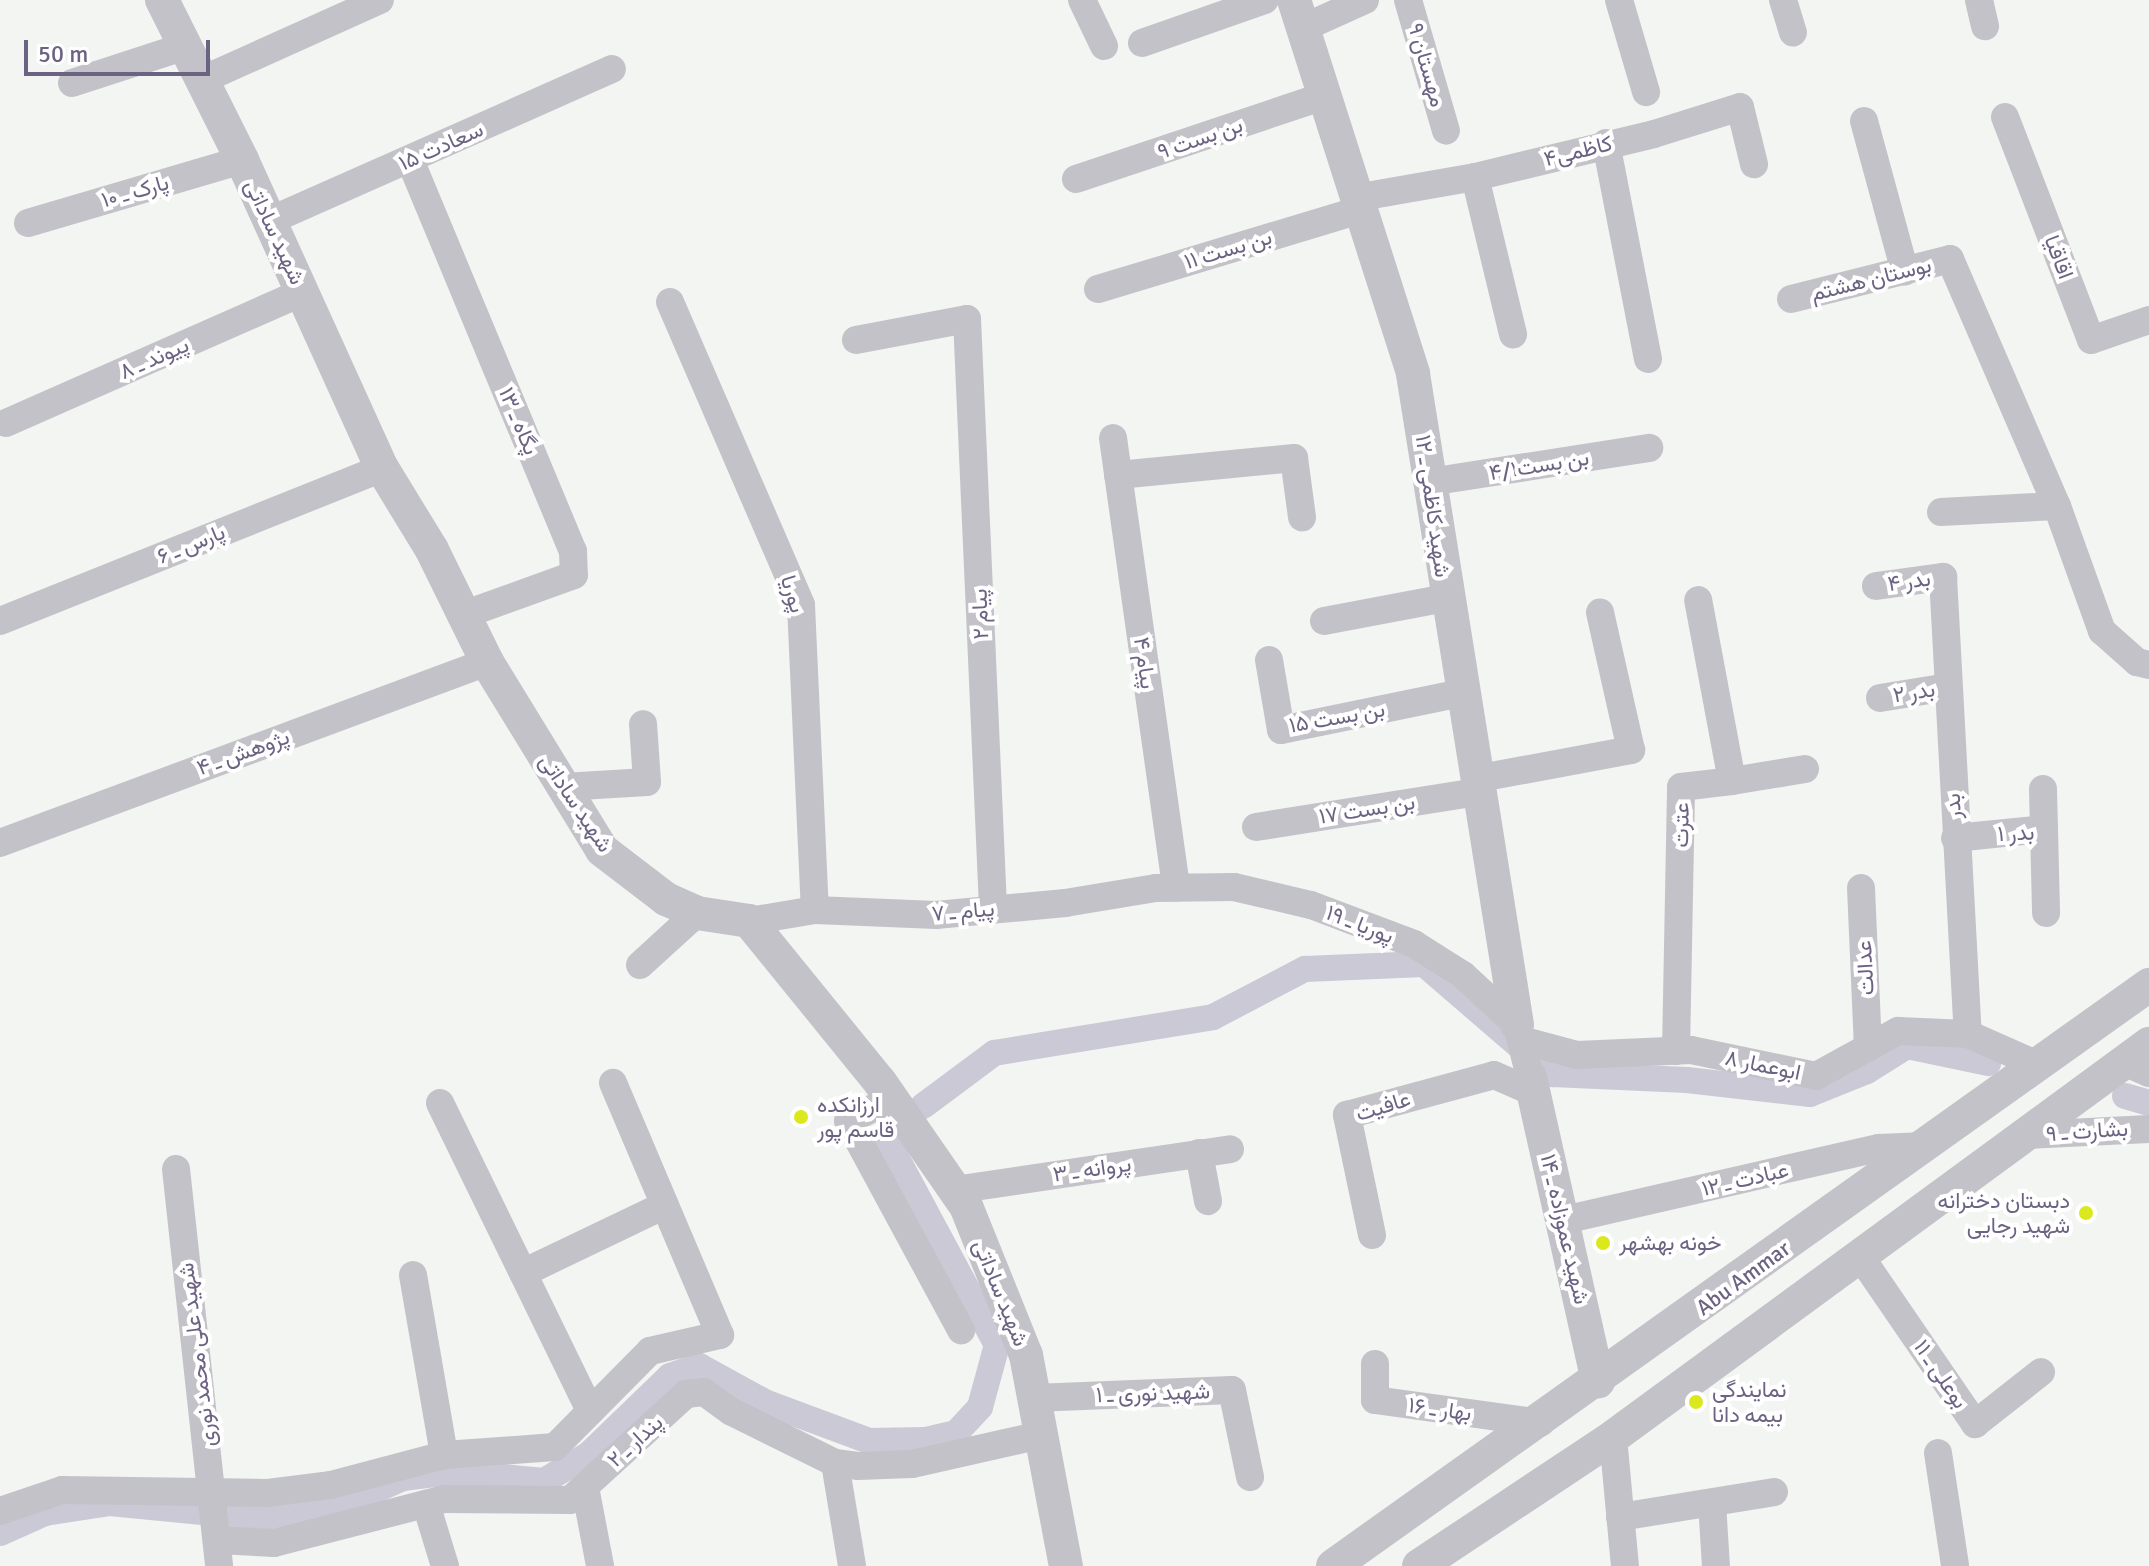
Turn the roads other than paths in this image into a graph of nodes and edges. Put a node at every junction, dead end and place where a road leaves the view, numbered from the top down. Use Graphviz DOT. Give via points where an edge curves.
graph roads {
  1 [pos="162,0"];
  2 [pos="380,0"];
  3 [pos="1082,0"];
  4 [pos="1265,0"];
  5 [pos="1365,0"];
  6 [pos="1408,0"];
  7 [pos="1619,0"];
  8 [pos="1783,0"];
  9 [pos="1298,14"];
  10 [pos="1793,33"];
  11 [pos="1142,43"];
  12 [pos="186,46"];
  13 [pos="1104,46"];
  14 [pos="612,69"];
  15 [pos="202,80"];
  16 [pos="72,83"];
  17 [pos="1646,92"];
  18 [pos="1324,96"];
  19 [pos="2005,117"];
  20 [pos="1864,121"];
  21 [pos="1446,131"];
  22 [pos="1606,143"];
  23 [pos="242,160"];
  24 [pos="410,160"];
  25 [pos="1754,164"];
  26 [pos="1475,177"];
  27 [pos="1076,179"];
  28 [pos="1357,204"];
  29 [pos="269,221"];
  30 [pos="28,223"];
  31 [pos="1905,272"];
  32 [pos="1098,289"];
  33 [pos="303,292"];
  34 [pos="1791,299"];
  35 [pos="670,302"];
  36 [pos="2149,320"];
  37 [pos="1513,334"];
  38 [pos="856,340"];
  39 [pos="1648,359"];
  40 [pos="6,423"];
  41 [pos="1113,438"];
  42 [pos="1649,448"];
  43 [pos="382,468"];
  44 [pos="1118,475"];
  45 [pos="1429,482"];
  46 [pos="2057,506"];
  47 [pos="1941,512"];
  48 [pos="1302,517"];
  49 [pos="1943,577"];
  50 [pos="1876,586"];
  51 [pos="1446,598"];
  52 [pos="1698,600"];
  53 [pos="1600,612"];
  54 [pos="463,615"];
  55 [pos="0,621"];
  56 [pos="1324,621"];
  57 [pos="1269,660"];
  58 [pos="487,662"];
  59 [pos="2143,664"];
  60 [pos="1948,687"];
  61 [pos="1461,693"];
  62 [pos="1880,698"];
  63 [pos="643,724"];
  64 [pos="1805,769"];
  65 [pos="1732,781"];
  66 [pos="1477,785"];
  67 [pos="563,787"];
  68 [pos="2043,789"];
  69 [pos="1256,827"];
  70 [pos="2044,829"];
  71 [pos="1955,838"];
  72 [pos="0,843"];
  73 [pos="1176,888"];
  74 [pos="1861,888"];
  75 [pos="993,908"];
  76 [pos="815,910"];
  77 [pos="697,913"];
  78 [pos="2046,913"];
  79 [pos="749,921"];
  80 [pos="640,965"];
  81 [pos="2149,985"];
  82 [pos="1519,1033"];
  83 [pos="1968,1034"];
  84 [pos="1868,1048"];
  85 [pos="1676,1051"];
  86 [pos="2141,1060"];
  87 [pos="2038,1065"];
  88 [pos="613,1083"];
  89 [pos="1532,1085"];
  90 [pos="891,1099"];
  91 [pos="440,1103"];
  92 [pos="2149,1129"];
  93 [pos="2025,1135"];
  94 [pos="1926,1146"];
  95 [pos="1230,1149"];
  96 [pos="1199,1153"];
  97 [pos="176,1169"];
  98 [pos="954,1190"];
  99 [pos="1208,1201"];
  100 [pos="665,1205"];
  101 [pos="1564,1220"];
  102 [pos="1372,1235"];
  103 [pos="1860,1256"];
  104 [pos="523,1273"];
  105 [pos="413,1275"];
  106 [pos="961,1330"];
  107 [pos="1375,1364"];
  108 [pos="2041,1372"];
  109 [pos="1598,1382"];
  110 [pos="1034,1398"];
  111 [pos="590,1411"];
  112 [pos="1540,1423"];
  113 [pos="1041,1435"];
  114 [pos="1613,1437"];
  115 [pos="1938,1453"];
  116 [pos="444,1455"];
  117 [pos="835,1463"];
  118 [pos="1250,1477"];
  119 [pos="585,1487"];
  120 [pos="214,1492"];
  121 [pos="1774,1492"];
  122 [pos="1712,1503"];
  123 [pos="426,1504"];
  124 [pos="0,1511"];
  125 [pos="1620,1517"];
  126 [pos="218,1553"];
  127 [pos="445,1566"];
  128 [pos="600,1566"];
  129 [pos="852,1566"];
  130 [pos="1066,1566"];
  131 [pos="1333,1566"];
  132 [pos="1419,1566"];
  133 [pos="1625,1566"];
  134 [pos="1716,1566"];
  135 [pos="1955,1566"];
  1 -- 12 [label="street, شهید ساداتی"];
  2 -- 15 [label="street"];
  3 -- 13 [label="street"];
  4 -- 11 [label="street"];
  5 -- 9 [label="street"];
  6 -- 21 [label="street, مهستان ۹"];
  7 -- 17 [label="street"];
  8 -- 10 [label="street"];
  9 -- 18 [label="street, شهید کاظمی ـ ۱۲"];
  12 -- 15 [label="street, شهید ساداتی"];
  12 -- 16 [label="street"];
  14 -- 24 [label="street, سعادت ۱۵"];
  15 -- 23 [label="street, شهید ساداتی"];
  18 -- 27 [label="street, بن بست ۹"];
  18 -- 28 [label="street, شهید کاظمی ـ ۱۲"];
  19 -- 36 [label="street, اقاقیا" via="2091,340"];
  20 -- 31 [label="street"];
  22 -- 25 [label="street, کاظمی۴" via="1740,107"];
  22 -- 26 [label="street, کاظمی۴"];
  22 -- 39 [label="street"];
  23 -- 29 [label="street, شهید ساداتی"];
  23 -- 30 [label="street, پارک ـ ۱۰"];
  24 -- 29 [label="street, سعادت ۱۵"];
  24 -- 54 [label="street, پگاه ـ ۱۳" via="573,551 574,575"];
  26 -- 28 [label="street, کاظمی۴"];
  26 -- 37 [label="street"];
  28 -- 32 [label="street, بن بست ۱۱"];
  28 -- 45 [label="street, شهید کاظمی ـ ۱۲" via="1413,374"];
  29 -- 33 [label="street, شهید ساداتی"];
  31 -- 34 [label="street, بوستان هشتم"];
  31 -- 46 [label="street, بوستان هشتم" via="1950,259"];
  33 -- 40 [label="street, پیوند ـ ۸"];
  33 -- 43 [label="street, شهید ساداتی"];
  35 -- 76 [label="street, پوریا" via="801,605"];
  38 -- 75 [label="street, پیام ۲" via="967,319"];
  41 -- 44 [label="street, پیام ۴"];
  42 -- 45 [label="street, بن بست۴/۱"];
  43 -- 54 [label="street, شهید ساداتی"];
  43 -- 55 [label="street, پارس ـ ۶"];
  44 -- 48 [label="street" via="1294,458"];
  44 -- 73 [label="street, پیام ۴"];
  45 -- 51 [label="street, شهید کاظمی ـ ۱۲"];
  46 -- 47 [label="street"];
  46 -- 59 [label="street" via="2102,631"];
  49 -- 50 [label="street, بدر ۴"];
  49 -- 60 [label="street, بدر"];
  51 -- 56 [label="street"];
  51 -- 61 [label="street, شهید کاظمی ـ ۱۲"];
  52 -- 65 [label="street"];
  53 -- 66 [label="street, بن بست ۱۷" via="1631,750"];
  54 -- 58 [label="street, شهید ساداتی"];
  57 -- 61 [label="street, بن بست ۱۵" via="1281,730"];
  58 -- 67 [label="street, شهید ساداتی"];
  58 -- 72 [label="street, پژوهش ـ ۴"];
  60 -- 62 [label="street, بدر ۲"];
  60 -- 71 [label="street, بدر"];
  61 -- 66 [label="street, شهید کاظمی ـ ۱۲"];
  63 -- 67 [label="street" via="647,782"];
  64 -- 65 [label="street"];
  65 -- 85 [label="street, عترت" via="1681,787"];
  66 -- 69 [label="street, بن بست ۱۷"];
  66 -- 82 [label="street, شهید کاظمی ـ ۱۲"];
  67 -- 77 [label="street, شهید ساداتی" via="602,850 666,899"];
  68 -- 70 [label="street"];
  70 -- 71 [label="street, بدر ۱"];
  70 -- 78 [label="street, بدر ۱"];
  71 -- 83 [label="street, بدر"];
  73 -- 75 [label="street, پیام ـ ۷"];
  73 -- 82 [label="street, پوریا ـ ۱۹" via="1234,887 1311,905 1414,944 1463,975"];
  74 -- 84 [label="street, عدالت"];
  75 -- 76 [label="street, پیام ـ ۷" via="936,915"];
  76 -- 79 [label="street, پیام ـ ۷"];
  77 -- 79 [label="street, شهید ساداتی"];
  77 -- 80 [label="street"];
  79 -- 90 [label="street, شهید ساداتی"];
  81 -- 87 [label="street, Abu Ammar"];
  82 -- 85 [label="street, ابوعمار ۸" via="1577,1055"];
  82 -- 89 [label="street"];
  83 -- 84 [label="street, ابوعمار ۸" via="1898,1031"];
  83 -- 87 [label="street, ابوعمار ۸"];
  84 -- 85 [label="street, ابوعمار ۸" via="1816,1076"];
  86 -- 93 [label="street"];
  87 -- 94 [label="street, Abu Ammar"];
  88 -- 100 [label="street"];
  89 -- 101 [label="street, شهید عموزاده ـ ۱۴"];
  89 -- 102 [label="street, عافیت" via="1494,1075 1347,1115"];
  90 -- 98 [label="street, شهید ساداتی"];
  90 -- 106 [label="street" via="848,1121"];
  91 -- 104 [label="street"];
  92 -- 93 [label="street, بشارت ـ ۹"];
  93 -- 103 [label="street"];
  94 -- 101 [label="street, عبادت ـ ۱۲" via="1879,1148"];
  94 -- 109 [label="street, Abu Ammar"];
  95 -- 96 [label="street, پروانه ـ ۳"];
  96 -- 98 [label="street, پروانه ـ ۳"];
  96 -- 99 [label="street"];
  97 -- 120 [label="street, شهید علی محمد نوری"];
  98 -- 110 [label="street, شهید ساداتی" via="1026,1355"];
  100 -- 104 [label="street"];
  100 -- 111 [label="street" via="720,1335 650,1351"];
  101 -- 109 [label="street, شهید عموزاده ـ ۱۴"];
  103 -- 108 [label="street, بوعلی ـ ۱۱" via="1975,1424"];
  103 -- 114 [label="street"];
  104 -- 111 [label="street"];
  105 -- 116 [label="street"];
  107 -- 112 [label="street, بهار ـ ۱۶" via="1375,1400"];
  109 -- 112 [label="street, Abu Ammar"];
  110 -- 113 [label="street, شهید ساداتی"];
  110 -- 118 [label="street, شهید نوری ـ ۱" via="1232,1390"];
  111 -- 116 [label="street" via="555,1447"];
  112 -- 131 [label="street, Abu Ammar"];
  113 -- 117 [label="street, پندار ـ ۲" via="912,1464"];
  113 -- 130 [label="street, شهید ساداتی"];
  114 -- 125 [label="street"];
  114 -- 132 [label="street"];
  115 -- 135 [label="street"];
  116 -- 120 [label="street" via="331,1485 268,1493"];
  117 -- 119 [label="street, پندار ـ ۲" via="732,1412 704,1392 686,1394"];
  117 -- 129 [label="street"];
  119 -- 123 [label="street, پندار ـ ۲" via="570,1500 444,1499"];
  119 -- 128 [label="street"];
  120 -- 124 [label="street" via="62,1490"];
  120 -- 126 [label="street, شهید علی محمد نوری"];
  121 -- 122 [label="street"];
  122 -- 125 [label="street"];
  122 -- 134 [label="street"];
  123 -- 126 [label="street, پندار ـ ۲"];
  123 -- 127 [label="street"];
  125 -- 133 [label="street"];
}
